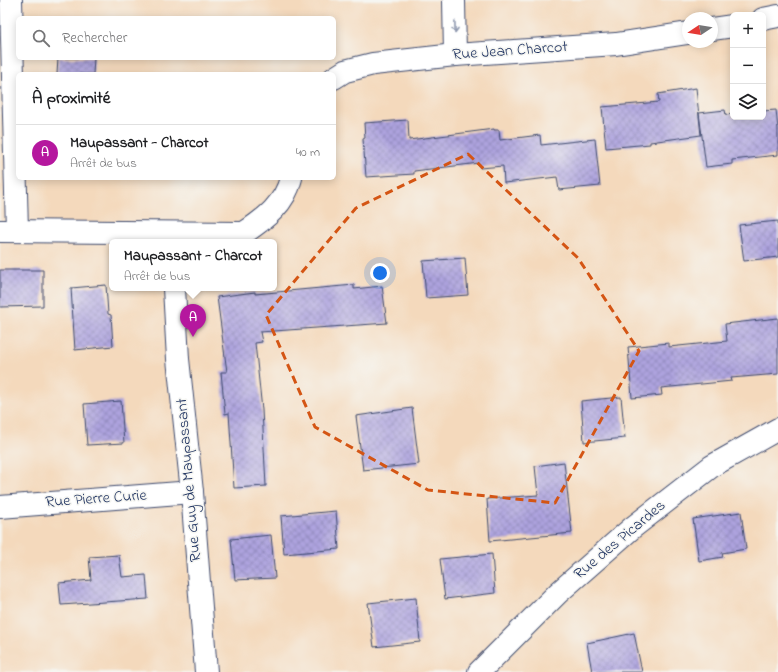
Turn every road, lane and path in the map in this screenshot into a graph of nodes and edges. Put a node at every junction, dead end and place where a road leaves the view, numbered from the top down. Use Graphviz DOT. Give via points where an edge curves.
graph roads {
  1 [pos="11,0"];
  2 [pos="454,0"];
  3 [pos="778,16"];
  4 [pos="766,18"];
  5 [pos="730,26"];
  6 [pos="718,28"];
  7 [pos="682,34"];
  8 [pos="455,55"];
  9 [pos="336,77"];
  10 [pos="290,180"];
  11 [pos="9,231"];
  12 [pos="171,237"];
  13 [pos="174,291"];
  14 [pos="778,429"];
  15 [pos="192,492"];
  16 [pos="0,506"];
  17 [pos="206,672"];
  18 [pos="479,672"];
  1 -- 11 [label="street"];
  2 -- 8 [label="street, one-way"];
  3 -- 4 [label="street"];
  5 -- 6 [label="street"];
  7 -- 8 [label="street, Rue Jean Charcot" via="616,44"];
  8 -- 9 [label="street, Rue Jean Charcot" via="373,64 345,71"];
  10 -- 12 [label="street" via="282,201 265,220 244,233"];
  11 -- 12 [label="street"];
  13 -- 15 [label="street, Rue Guy de Maupassant" via="178,359"];
  14 -- 18 [label="street, Rue des Picardes" via="712,466 632,528 558,593"];
  15 -- 16 [label="street, Rue Pierre Curie"];
  15 -- 17 [label="street, Rue Guy de Maupassant"];
}
